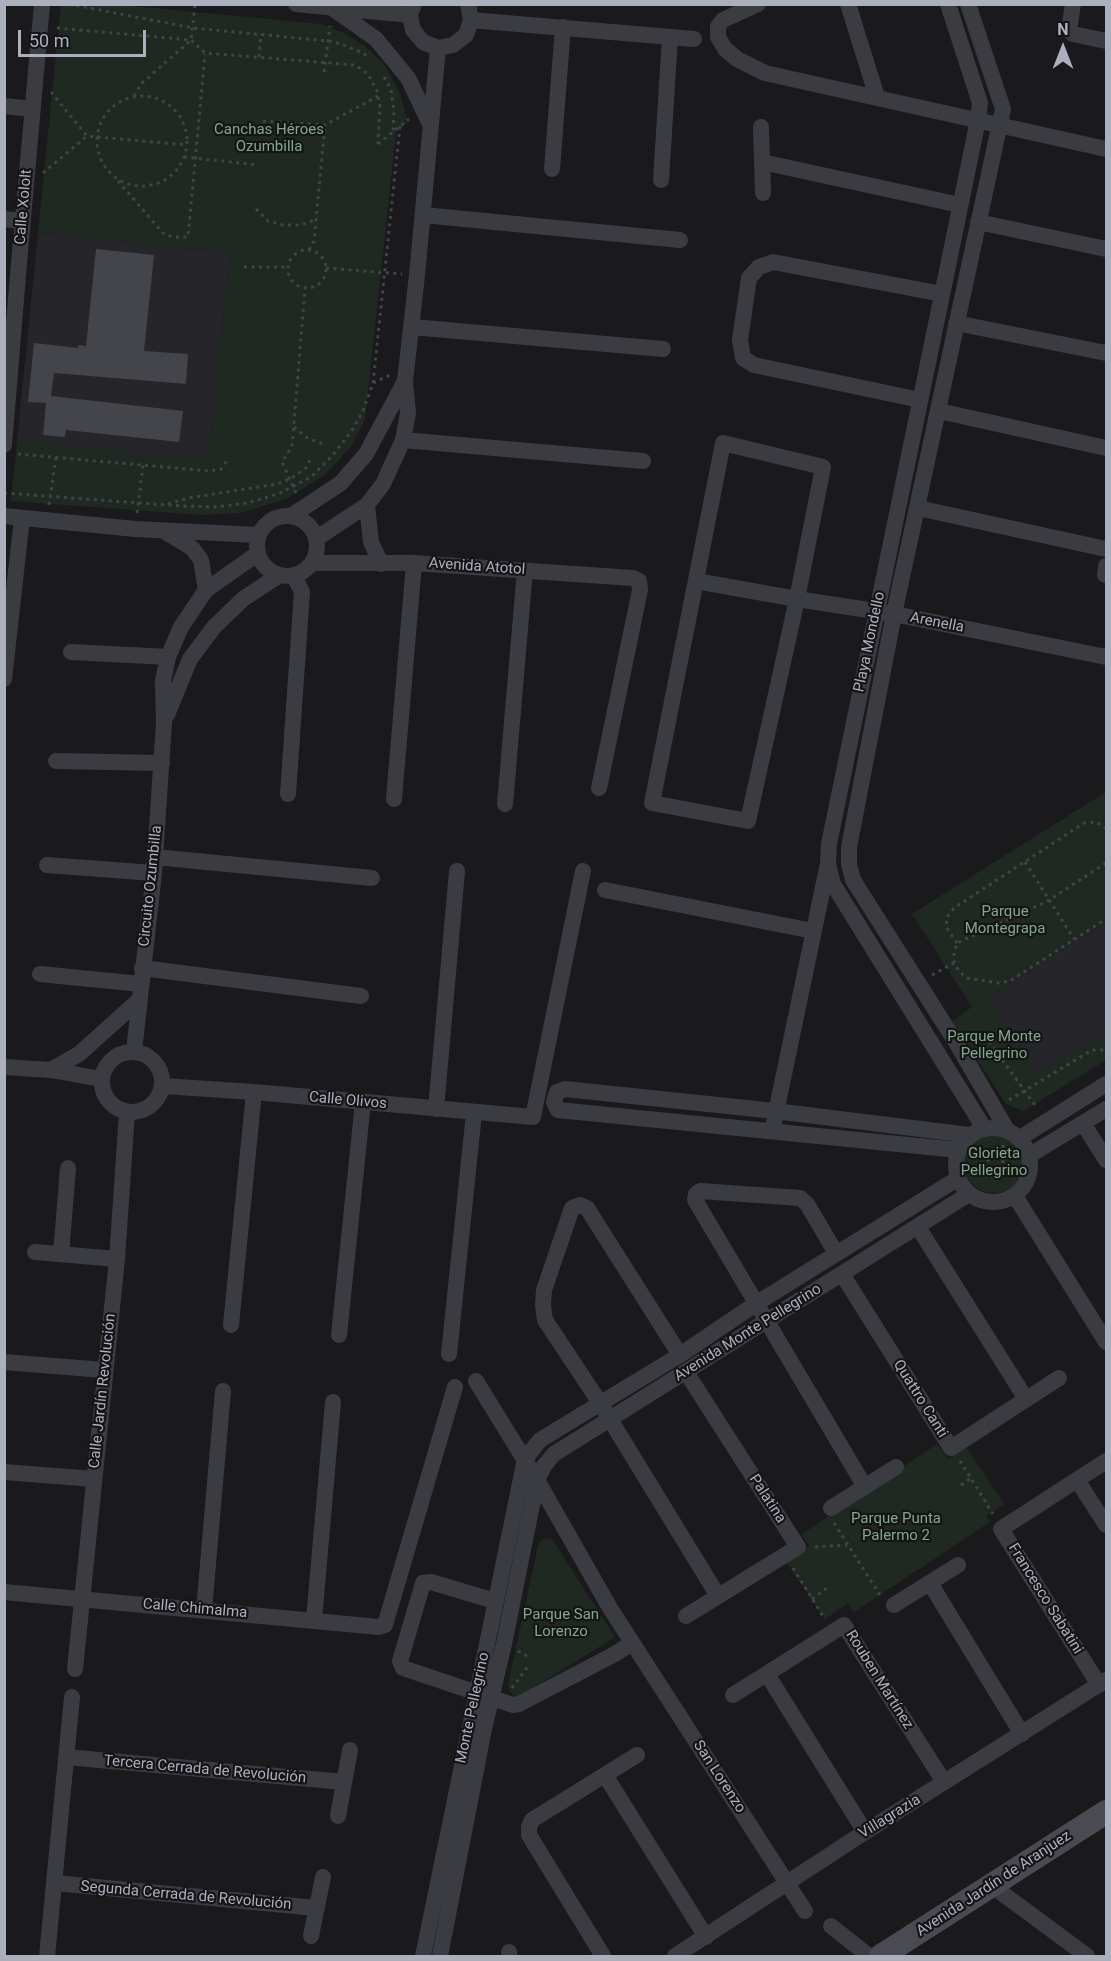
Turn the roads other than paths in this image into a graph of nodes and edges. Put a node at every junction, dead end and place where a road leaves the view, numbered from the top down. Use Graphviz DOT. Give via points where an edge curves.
graph roads {
  1 [pos="42,4"];
  2 [pos="296,4"];
  3 [pos="758,4"];
  4 [pos="848,4"];
  5 [pos="948,4"];
  6 [pos="968,4"];
  7 [pos="1073,4"];
  8 [pos="332,8"];
  9 [pos="412,10"];
  10 [pos="470,12"];
  11 [pos="563,27"];
  12 [pos="670,37"];
  13 [pos="694,39"];
  14 [pos="1107,41"];
  15 [pos="438,48"];
  16 [pos="877,98"];
  17 [pos="4,106"];
  18 [pos="33,108"];
  19 [pos="978,120"];
  20 [pos="431,125"];
  21 [pos="1000,125"];
  22 [pos="761,127"];
  23 [pos="1107,149"];
  24 [pos="762,162"];
  25 [pos="552,170"];
  26 [pos="661,180"];
  27 [pos="763,193"];
  28 [pos="960,204"];
  29 [pos="423,215"];
  30 [pos="4,219"];
  31 [pos="23,221"];
  32 [pos="978,222"];
  33 [pos="680,240"];
  34 [pos="1107,249"];
  35 [pos="942,294"];
  36 [pos="956,323"];
  37 [pos="412,327"];
  38 [pos="9,331"];
  39 [pos="663,349"];
  40 [pos="1107,353"];
  41 [pos="406,373"];
  42 [pos="920,400"];
  43 [pos="939,411"];
  44 [pos="403,440"];
  45 [pos="1107,448"];
  46 [pos="10,450"];
  47 [pos="643,461"];
  48 [pos="367,505"];
  49 [pos="918,508"];
  50 [pos="297,512"];
  51 [pos="4,516"];
  52 [pos="22,518"];
  53 [pos="164,531"];
  54 [pos="258,536"];
  55 [pos="317,538"];
  56 [pos="1107,549"];
  57 [pos="257,554"];
  58 [pos="314,562"];
  59 [pos="414,563"];
  60 [pos="381,564"];
  61 [pos="525,570"];
  62 [pos="286,576"];
  63 [pos="696,581"];
  64 [pos="206,591"];
  65 [pos="796,599"];
  66 [pos="877,612"];
  67 [pos="894,614"];
  68 [pos="71,652"];
  69 [pos="168,657"];
  70 [pos="1107,657"];
  71 [pos="4,679"];
  72 [pos="164,722"];
  73 [pos="56,761"];
  74 [pos="162,763"];
  75 [pos="599,788"];
  76 [pos="288,794"];
  77 [pos="394,799"];
  78 [pos="505,804"];
  79 [pos="828,864"];
  80 [pos="47,865"];
  81 [pos="154,865"];
  82 [pos="457,871"];
  83 [pos="583,871"];
  84 [pos="372,878"];
  85 [pos="605,890"];
  86 [pos="813,931"];
  87 [pos="40,974"];
  88 [pos="913,977"];
  89 [pos="893,981"];
  90 [pos="141,984"];
  91 [pos="361,996"];
  92 [pos="134,1051"];
  93 [pos="4,1066"];
  94 [pos="51,1070"];
  95 [pos="101,1079"];
  96 [pos="1107,1084"];
  97 [pos="163,1086"];
  98 [pos="254,1092"];
  99 [pos="363,1102"];
  100 [pos="1107,1108"];
  101 [pos="436,1109"];
  102 [pos="775,1112"];
  103 [pos="127,1113"];
  104 [pos="474,1113"];
  105 [pos="1083,1123"];
  106 [pos="977,1131"];
  107 [pos="773,1132"];
  108 [pos="1012,1133"];
  109 [pos="958,1150"];
  110 [pos="1030,1160"];
  111 [pos="1107,1160"];
  112 [pos="68,1168"];
  113 [pos="957,1179"];
  114 [pos="969,1194"];
  115 [pos="1015,1196"];
  116 [pos="918,1227"];
  117 [pos="35,1252"];
  118 [pos="836,1253"];
  119 [pos="61,1254"];
  120 [pos="117,1258"];
  121 [pos="842,1274"];
  122 [pos="757,1304"];
  123 [pos="768,1322"];
  124 [pos="231,1325"];
  125 [pos="339,1335"];
  126 [pos="1107,1342"];
  127 [pos="448,1354"];
  128 [pos="680,1354"];
  129 [pos="4,1362"];
  130 [pos="105,1370"];
  131 [pos="686,1371"];
  132 [pos="1059,1378"];
  133 [pos="476,1381"];
  134 [pos="456,1387"];
  135 [pos="223,1391"];
  136 [pos="1026,1399"];
  137 [pos="333,1402"];
  138 [pos="600,1403"];
  139 [pos="610,1419"];
  140 [pos="525,1459"];
  141 [pos="1107,1461"];
  142 [pos="896,1467"];
  143 [pos="4,1472"];
  144 [pos="94,1479"];
  145 [pos="537,1480"];
  146 [pos="1077,1480"];
  147 [pos="865,1487"];
  148 [pos="831,1508"];
  149 [pos="1107,1525"];
  150 [pos="958,1565"];
  151 [pos="930,1583"];
  152 [pos="4,1592"];
  153 [pos="718,1596"];
  154 [pos="81,1598"];
  155 [pos="495,1601"];
  156 [pos="894,1605"];
  157 [pos="204,1610"];
  158 [pos="686,1616"];
  159 [pos="314,1620"];
  160 [pos="632,1643"];
  161 [pos="75,1669"];
  162 [pos="767,1674"];
  163 [pos="1103,1683"];
  164 [pos="483,1695"];
  165 [pos="733,1695"];
  166 [pos="72,1697"];
  167 [pos="1022,1734"];
  168 [pos="350,1750"];
  169 [pos="637,1755"];
  170 [pos="66,1757"];
  171 [pos="605,1775"];
  172 [pos="344,1782"];
  173 [pos="944,1782"];
  174 [pos="1106,1813"];
  175 [pos="338,1816"];
  176 [pos="864,1832"];
  177 [pos="323,1877"];
  178 [pos="55,1883"];
  179 [pos="788,1883"];
  180 [pos="991,1885"];
  181 [pos="316,1908"];
  182 [pos="805,1911"];
  183 [pos="831,1926"];
  184 [pos="311,1936"];
  185 [pos="706,1937"];
  186 [pos="47,1956"];
  187 [pos="423,1956"];
  188 [pos="440,1956"];
  189 [pos="603,1956"];
  190 [pos="675,1956"];
  191 [pos="869,1956"];
  192 [pos="881,1956"];
  193 [pos="1087,1956"];
  1 -- 18 [label="street, Calle Xololt"];
  2 -- 8 [label="street"];
  3 -- 16 [label="street" via="718,26 718,37 725,50 765,73"];
  4 -- 16 [label="street"];
  5 -- 19 [label="street, Playa Mondello" via="980,103"];
  6 -- 21 [label="street, Playa Mondello" via="1003,109"];
  7 -- 14 [label="street" via="1069,30"];
  8 -- 9 [label="street"];
  8 -- 20 [label="street" via="376,39 408,78"];
  9 -- 15 [label="street" via="413,30 423,42"];
  10 -- 11 [label="street"];
  10 -- 15 [label="street" via="466,35 453,45"];
  11 -- 12 [label="street"];
  11 -- 25 [label="street"];
  12 -- 13 [label="street"];
  12 -- 26 [label="street"];
  15 -- 20 [label="street"];
  16 -- 19 [label="street"];
  17 -- 18 [label="street"];
  18 -- 31 [label="street, Calle Xololt"];
  19 -- 21 [label="street"];
  19 -- 28 [label="street, Playa Mondello"];
  20 -- 29 [label="street"];
  21 -- 23 [label="street"];
  21 -- 32 [label="street, Playa Mondello"];
  22 -- 24 [label="street"];
  24 -- 27 [label="street"];
  24 -- 28 [label="street"];
  28 -- 35 [label="street, Playa Mondello"];
  29 -- 33 [label="street"];
  29 -- 37 [label="street"];
  30 -- 31 [label="street"];
  31 -- 38 [label="street, Calle Xololt"];
  32 -- 34 [label="street"];
  32 -- 36 [label="street, Playa Mondello"];
  35 -- 42 [label="street, Playa Mondello"];
  35 -- 42 [label="street" via="773,262 759,267 750,279 740,340 743,358 754,365"];
  36 -- 40 [label="street"];
  36 -- 43 [label="street, Playa Mondello"];
  37 -- 39 [label="street"];
  37 -- 41 [label="street"];
  38 -- 46 [label="street, Calle Xololt"];
  41 -- 44 [label="street" via="408,413"];
  41 -- 50 [label="street" via="366,454 341,483"];
  42 -- 66 [label="street, Playa Mondello"];
  43 -- 45 [label="street"];
  43 -- 49 [label="street, Playa Mondello"];
  44 -- 47 [label="street"];
  44 -- 48 [label="street" via="383,484"];
  48 -- 55 [label="street"];
  48 -- 60 [label="street" via="371,543"];
  49 -- 56 [label="street"];
  49 -- 67 [label="street, Playa Mondello"];
  50 -- 54 [label="street" via="277,517"];
  50 -- 55 [label="street"];
  51 -- 52 [label="street"];
  52 -- 53 [label="street"];
  52 -- 71 [label="street"];
  53 -- 54 [label="street"];
  53 -- 64 [label="street" via="192,548 201,560"];
  54 -- 57 [label="street"];
  55 -- 58 [label="street"];
  57 -- 62 [label="street" via="264,567"];
  57 -- 64 [label="street, Circuito Ozumbilla"];
  58 -- 60 [label="street, Avenida Atotol"];
  58 -- 62 [label="street" via="305,572"];
  59 -- 60 [label="street, Avenida Atotol"];
  59 -- 61 [label="street, Avenida Atotol"];
  59 -- 77 [label="street"];
  61 -- 75 [label="street, Avenida Atotol" via="639,581"];
  61 -- 78 [label="street"];
  62 -- 72 [label="street, Circuito Ozumbilla" via="243,599 214,627 190,659"];
  62 -- 76 [label="street" via="302,592"];
  63 -- 65 [label="street, Arenella"];
  63 -- 65 [label="street" via="723,442 823,467"];
  63 -- 65 [label="street" via="652,802 748,821"];
  64 -- 69 [label="street, Circuito Ozumbilla" via="181,627"];
  65 -- 66 [label="street, Arenella"];
  66 -- 67 [label="street, Arenella"];
  66 -- 79 [label="street, Playa Mondello"];
  67 -- 70 [label="street, Arenella"];
  67 -- 88 [label="street, Playa Mondello" via="849,864 853,880"];
  68 -- 69 [label="street"];
  69 -- 72 [label="street, Circuito Ozumbilla" via="163,681"];
  72 -- 74 [label="street, Circuito Ozumbilla"];
  73 -- 74 [label="street"];
  74 -- 81 [label="street, Circuito Ozumbilla"];
  79 -- 86 [label="street"];
  79 -- 89 [label="street, Playa Mondello" via="833,884"];
  80 -- 81 [label="street"];
  81 -- 84 [label="street"];
  81 -- 90 [label="street, Circuito Ozumbilla"];
  82 -- 101 [label="street"];
  83 -- 104 [label="street, Calle Olivos" via="532,1117"];
  85 -- 86 [label="street"];
  86 -- 102 [label="street"];
  87 -- 90 [label="street"];
  88 -- 89 [label="street"];
  88 -- 108 [label="street, Playa Mondello"];
  89 -- 106 [label="street, Playa Mondello"];
  90 -- 91 [label="street"];
  90 -- 92 [label="street, Circuito Ozumbilla"];
  90 -- 94 [label="street" via="79,1054"];
  92 -- 95 [label="street" via="119,1054 107,1064"];
  92 -- 97 [label="street" via="150,1056 161,1069"];
  93 -- 94 [label="street"];
  94 -- 95 [label="street"];
  95 -- 103 [label="street" via="104,1094 113,1106"];
  96 -- 108 [label="street" via="1046,1122"];
  97 -- 98 [label="street, Calle Olivos"];
  97 -- 103 [label="street" via="157,1101 144,1111"];
  98 -- 99 [label="street, Calle Olivos"];
  98 -- 124 [label="street"];
  99 -- 101 [label="street, Calle Olivos"];
  99 -- 125 [label="street"];
  100 -- 105 [label="street"];
  101 -- 104 [label="street, Calle Olivos"];
  102 -- 106 [label="street"];
  102 -- 107 [label="street"];
  102 -- 107 [label="street" via="565,1089 557,1092 554,1102 558,1110"];
  103 -- 120 [label="street, Calle Jardín Revolución"];
  104 -- 127 [label="street"];
  105 -- 110 [label="street"];
  105 -- 111 [label="street"];
  106 -- 108 [label="street"];
  106 -- 109 [label="street"];
  107 -- 109 [label="street"];
  108 -- 110 [label="street, Playa Mondello"];
  109 -- 113 [label="street"];
  110 -- 115 [label="street" via="1029,1177"];
  112 -- 119 [label="street"];
  113 -- 114 [label="street"];
  113 -- 118 [label="street, Avenida Monte Pellegrino"];
  114 -- 115 [label="street" via="984,1201 1000,1202"];
  114 -- 116 [label="street, Avenida Monte Pellegrino"];
  115 -- 126 [label="street"];
  116 -- 121 [label="street, Avenida Monte Pellegrino"];
  116 -- 136 [label="street"];
  117 -- 119 [label="street"];
  118 -- 122 [label="street, Avenida Monte Pellegrino"];
  118 -- 122 [label="street" via="807,1203 800,1198 700,1191 695,1200"];
  119 -- 120 [label="street"];
  120 -- 130 [label="street, Calle Jardín Revolución"];
  121 -- 123 [label="street, Avenida Monte Pellegrino"];
  121 -- 136 [label="street, Quattro Canti" via="951,1448"];
  122 -- 123 [label="street"];
  122 -- 128 [label="street, Avenida Monte Pellegrino"];
  123 -- 131 [label="street, Avenida Monte Pellegrino"];
  123 -- 147 [label="street"];
  128 -- 138 [label="street, Avenida Monte Pellegrino"];
  128 -- 138 [label="street" via="587,1208 572,1208 544,1290 545,1320"];
  129 -- 130 [label="street"];
  130 -- 144 [label="street, Calle Jardín Revolución"];
  131 -- 139 [label="street, Avenida Monte Pellegrino"];
  131 -- 153 [label="street, Palatina" via="791,1551"];
  132 -- 136 [label="street, Quattro Canti"];
  133 -- 140 [label="street, San Lorenzo"];
  134 -- 159 [label="street, Calle Chimalma" via="385,1625"];
  135 -- 157 [label="street"];
  137 -- 159 [label="street"];
  138 -- 139 [label="street"];
  138 -- 140 [label="street, Avenida Monte Pellegrino" via="540,1440"];
  139 -- 145 [label="street, Avenida Monte Pellegrino" via="554,1454"];
  139 -- 153 [label="street"];
  140 -- 145 [label="street, San Lorenzo"];
  140 -- 155 [label="street, Monte Pellegrino"];
  141 -- 146 [label="street, Francesco Sabatini"];
  142 -- 147 [label="street"];
  143 -- 144 [label="street"];
  144 -- 154 [label="street, Calle Jardín Revolución"];
  145 -- 160 [label="street, San Lorenzo"];
  145 -- 164 [label="street, Monte Pellegrino" via="504,1644"];
  146 -- 149 [label="street"];
  146 -- 163 [label="street, Francesco Sabatini" via="1002,1529"];
  147 -- 148 [label="street"];
  150 -- 151 [label="street"];
  151 -- 156 [label="street"];
  151 -- 167 [label="street"];
  152 -- 154 [label="street, Calle Chimalma"];
  153 -- 158 [label="street"];
  154 -- 157 [label="street, Calle Chimalma"];
  154 -- 161 [label="street, Calle Jardín Revolución"];
  155 -- 164 [label="street, Monte Pellegrino"];
  155 -- 164 [label="street" via="423,1583 400,1661 403,1668"];
  157 -- 159 [label="street, Calle Chimalma"];
  160 -- 164 [label="street" via="519,1704"];
  160 -- 179 [label="street, San Lorenzo"];
  162 -- 165 [label="street, Rouben Martínez"];
  162 -- 173 [label="street, Rouben Martínez" via="844,1625"];
  162 -- 176 [label="street"];
  163 -- 167 [label="street, Villagrazia"];
  164 -- 187 [label="street, Monte Pellegrino"];
  164 -- 188 [label="street, Monte Pellegrino"];
  166 -- 170 [label="street"];
  167 -- 173 [label="street, Villagrazia"];
  168 -- 172 [label="street"];
  169 -- 171 [label="street"];
  170 -- 172 [label="street, Tercera Cerrada de Revolución"];
  170 -- 178 [label="street"];
  171 -- 185 [label="street"];
  171 -- 189 [label="street" via="532,1820 528,1827 529,1835"];
  172 -- 175 [label="street"];
  173 -- 176 [label="street, Villagrazia"];
  174 -- 180 [label="street, Avenida Jardín de Aranjuez"];
  176 -- 179 [label="street, Villagrazia"];
  177 -- 181 [label="street"];
  178 -- 181 [label="street, Segunda Cerrada de Revolución"];
  178 -- 186 [label="street"];
  179 -- 182 [label="street, San Lorenzo"];
  179 -- 185 [label="street, Villagrazia"];
  180 -- 192 [label="street, Avenida Jardín de Aranjuez"];
  180 -- 193 [label="street"];
  181 -- 184 [label="street"];
  183 -- 191 [label="street"];
  185 -- 190 [label="street, Villagrazia"];
}
